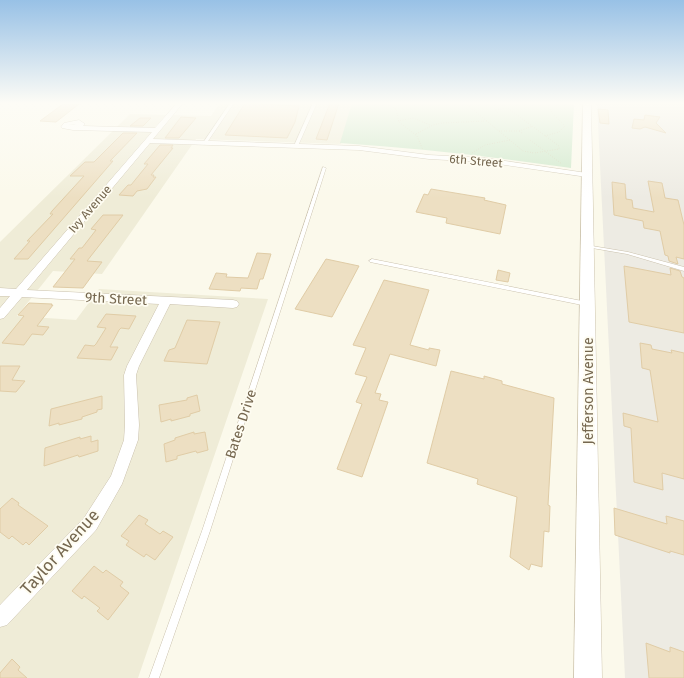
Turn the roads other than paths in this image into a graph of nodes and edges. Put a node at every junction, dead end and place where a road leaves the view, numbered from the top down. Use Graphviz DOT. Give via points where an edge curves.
graph roads {
  1 [pos="153,135"];
  2 [pos="211,135"];
  3 [pos="301,135"];
  4 [pos="587,135"];
  5 [pos="148,141"];
  6 [pos="205,143"];
  7 [pos="296,146"];
  8 [pos="324,168"];
  9 [pos="587,175"];
  10 [pos="588,246"];
  11 [pos="372,261"];
  12 [pos="684,269"];
  13 [pos="0,292"];
  14 [pos="18,294"];
  15 [pos="166,301"];
  16 [pos="233,304"];
  17 [pos="588,304"];
  18 [pos="0,315"];
  19 [pos="0,618"];
  20 [pos="154,678"];
  21 [pos="588,678"];
  1 -- 5 [label="street, Ivy Avenue"];
  2 -- 6 [label="lane"];
  3 -- 7 [label="lane"];
  4 -- 9 [label="street, Jefferson Avenue"];
  5 -- 6 [label="street, 6th Street"];
  5 -- 14 [label="street, Ivy Avenue"];
  6 -- 7 [label="street, 6th Street"];
  7 -- 9 [label="street, 6th Street" via="358,148 429,157 485,160"];
  8 -- 20 [label="lane, Bates Drive" via="206,531"];
  9 -- 10 [label="street, Jefferson Avenue"];
  10 -- 12 [label="lane" via="628,253"];
  10 -- 17 [label="street, Jefferson Avenue"];
  11 -- 17 [label="lane"];
  13 -- 14 [label="street, 9th Street"];
  14 -- 15 [label="street, 9th Street"];
  14 -- 18 [label="street, Ivy Avenue"];
  15 -- 16 [label="street, 9th Street"];
  15 -- 19 [label="street, Taylor Avenue" via="130,375 131,440 118,479 90,524"];
  17 -- 21 [label="street, Jefferson Avenue"];
}
